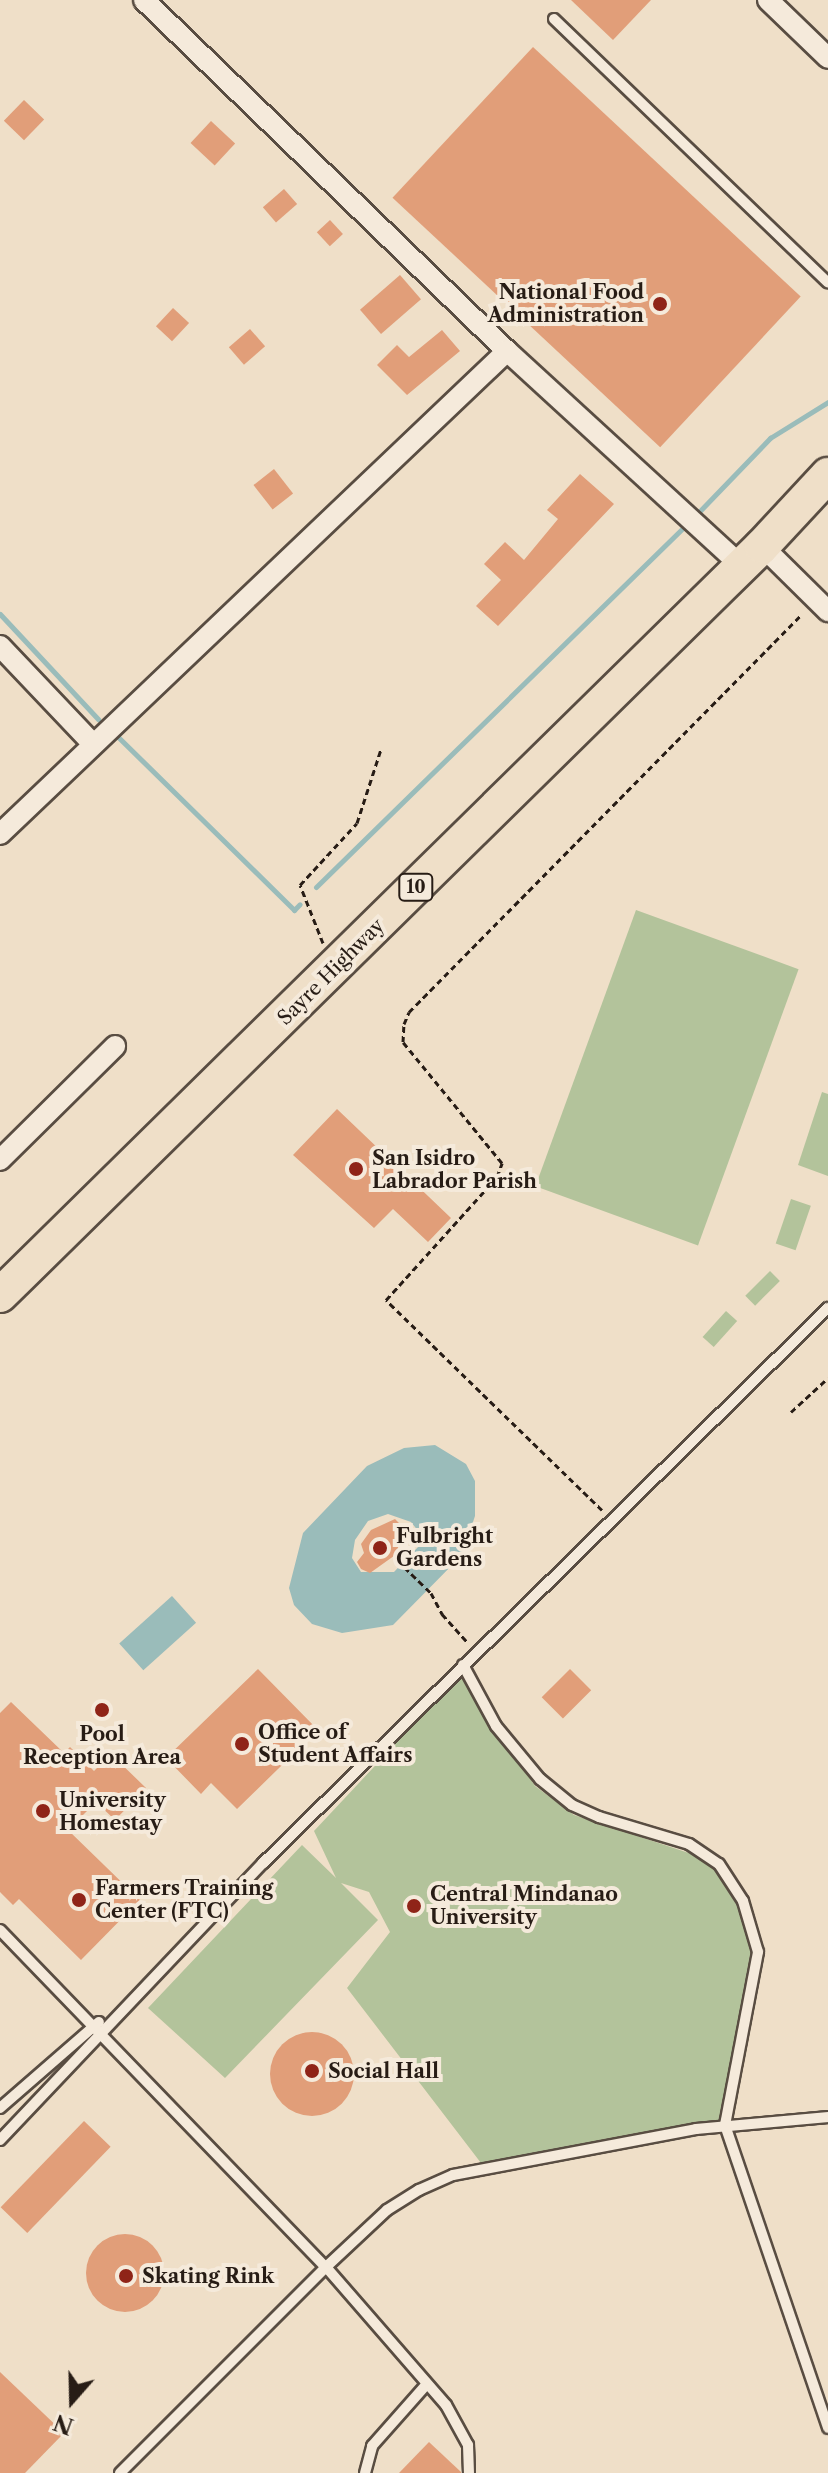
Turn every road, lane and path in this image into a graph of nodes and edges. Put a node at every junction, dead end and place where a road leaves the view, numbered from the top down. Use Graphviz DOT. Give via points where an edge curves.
graph roads {
  1 [pos="144,0"];
  2 [pos="768,0"];
  3 [pos="554,19"];
  4 [pos="828,58"];
  5 [pos="828,283"];
  6 [pos="507,351"];
  7 [pos="828,475"];
  8 [pos="752,556"];
  9 [pos="822,606"];
  10 [pos="0,646"];
  11 [pos="91,742"];
  12 [pos="381,749"];
  13 [pos="0,834"];
  14 [pos="333,969"];
  15 [pos="115,1046"];
  16 [pos="0,1160"];
  17 [pos="0,1295"];
  18 [pos="828,1308"];
  19 [pos="828,1378"];
  20 [pos="791,1412"];
  21 [pos="612,1519"];
  22 [pos="397,1560"];
  23 [pos="476,1652"];
  24 [pos="463,1665"];
  25 [pos="0,1930"];
  26 [pos="109,2021"];
  27 [pos="93,2023"];
  28 [pos="104,2035"];
  29 [pos="0,2108"];
  30 [pos="828,2117"];
  31 [pos="725,2125"];
  32 [pos="0,2140"];
  33 [pos="326,2267"];
  34 [pos="426,2385"];
  35 [pos="828,2428"];
  36 [pos="120,2473"];
  37 [pos="365,2473"];
  38 [pos="469,2473"];
  1 -- 6 [label="street"];
  2 -- 4 [label="street"];
  3 -- 5 [label="lane"];
  6 -- 8 [label="street"];
  6 -- 11 [label="street"];
  7 -- 8 [label="highway, Sayre Highway / 10"];
  8 -- 9 [label="street"];
  8 -- 14 [label="highway, Sayre Highway / 10"];
  9 -- 21 [label="path" via="409,1012 404,1024 403,1042 502,1163 497,1177 386,1300"];
  10 -- 11 [label="street"];
  11 -- 13 [label="street"];
  12 -- 14 [label="path" via="357,823 300,885"];
  14 -- 17 [label="highway, Sayre Highway / 10"];
  15 -- 16 [label="street"];
  18 -- 21 [label="lane"];
  19 -- 20 [label="path"];
  21 -- 23 [label="lane"];
  22 -- 23 [label="path" via="431,1593"];
  23 -- 24 [label="lane"];
  24 -- 26 [label="lane"];
  24 -- 31 [label="lane" via="496,1726 540,1779 599,1817 689,1844 719,1864 743,1901 758,1952"];
  25 -- 27 [label="lane"];
  26 -- 27 [label="lane"];
  26 -- 28 [label="lane"];
  27 -- 28 [label="lane"];
  27 -- 29 [label="lane"];
  28 -- 32 [label="lane"];
  28 -- 33 [label="lane"];
  30 -- 31 [label="lane"];
  31 -- 33 [label="lane" via="453,2175 387,2210"];
  31 -- 35 [label="lane"];
  33 -- 34 [label="lane"];
  33 -- 36 [label="lane"];
  34 -- 37 [label="lane" via="372,2446"];
  34 -- 38 [label="lane" via="460,2426 468,2445"];
}
